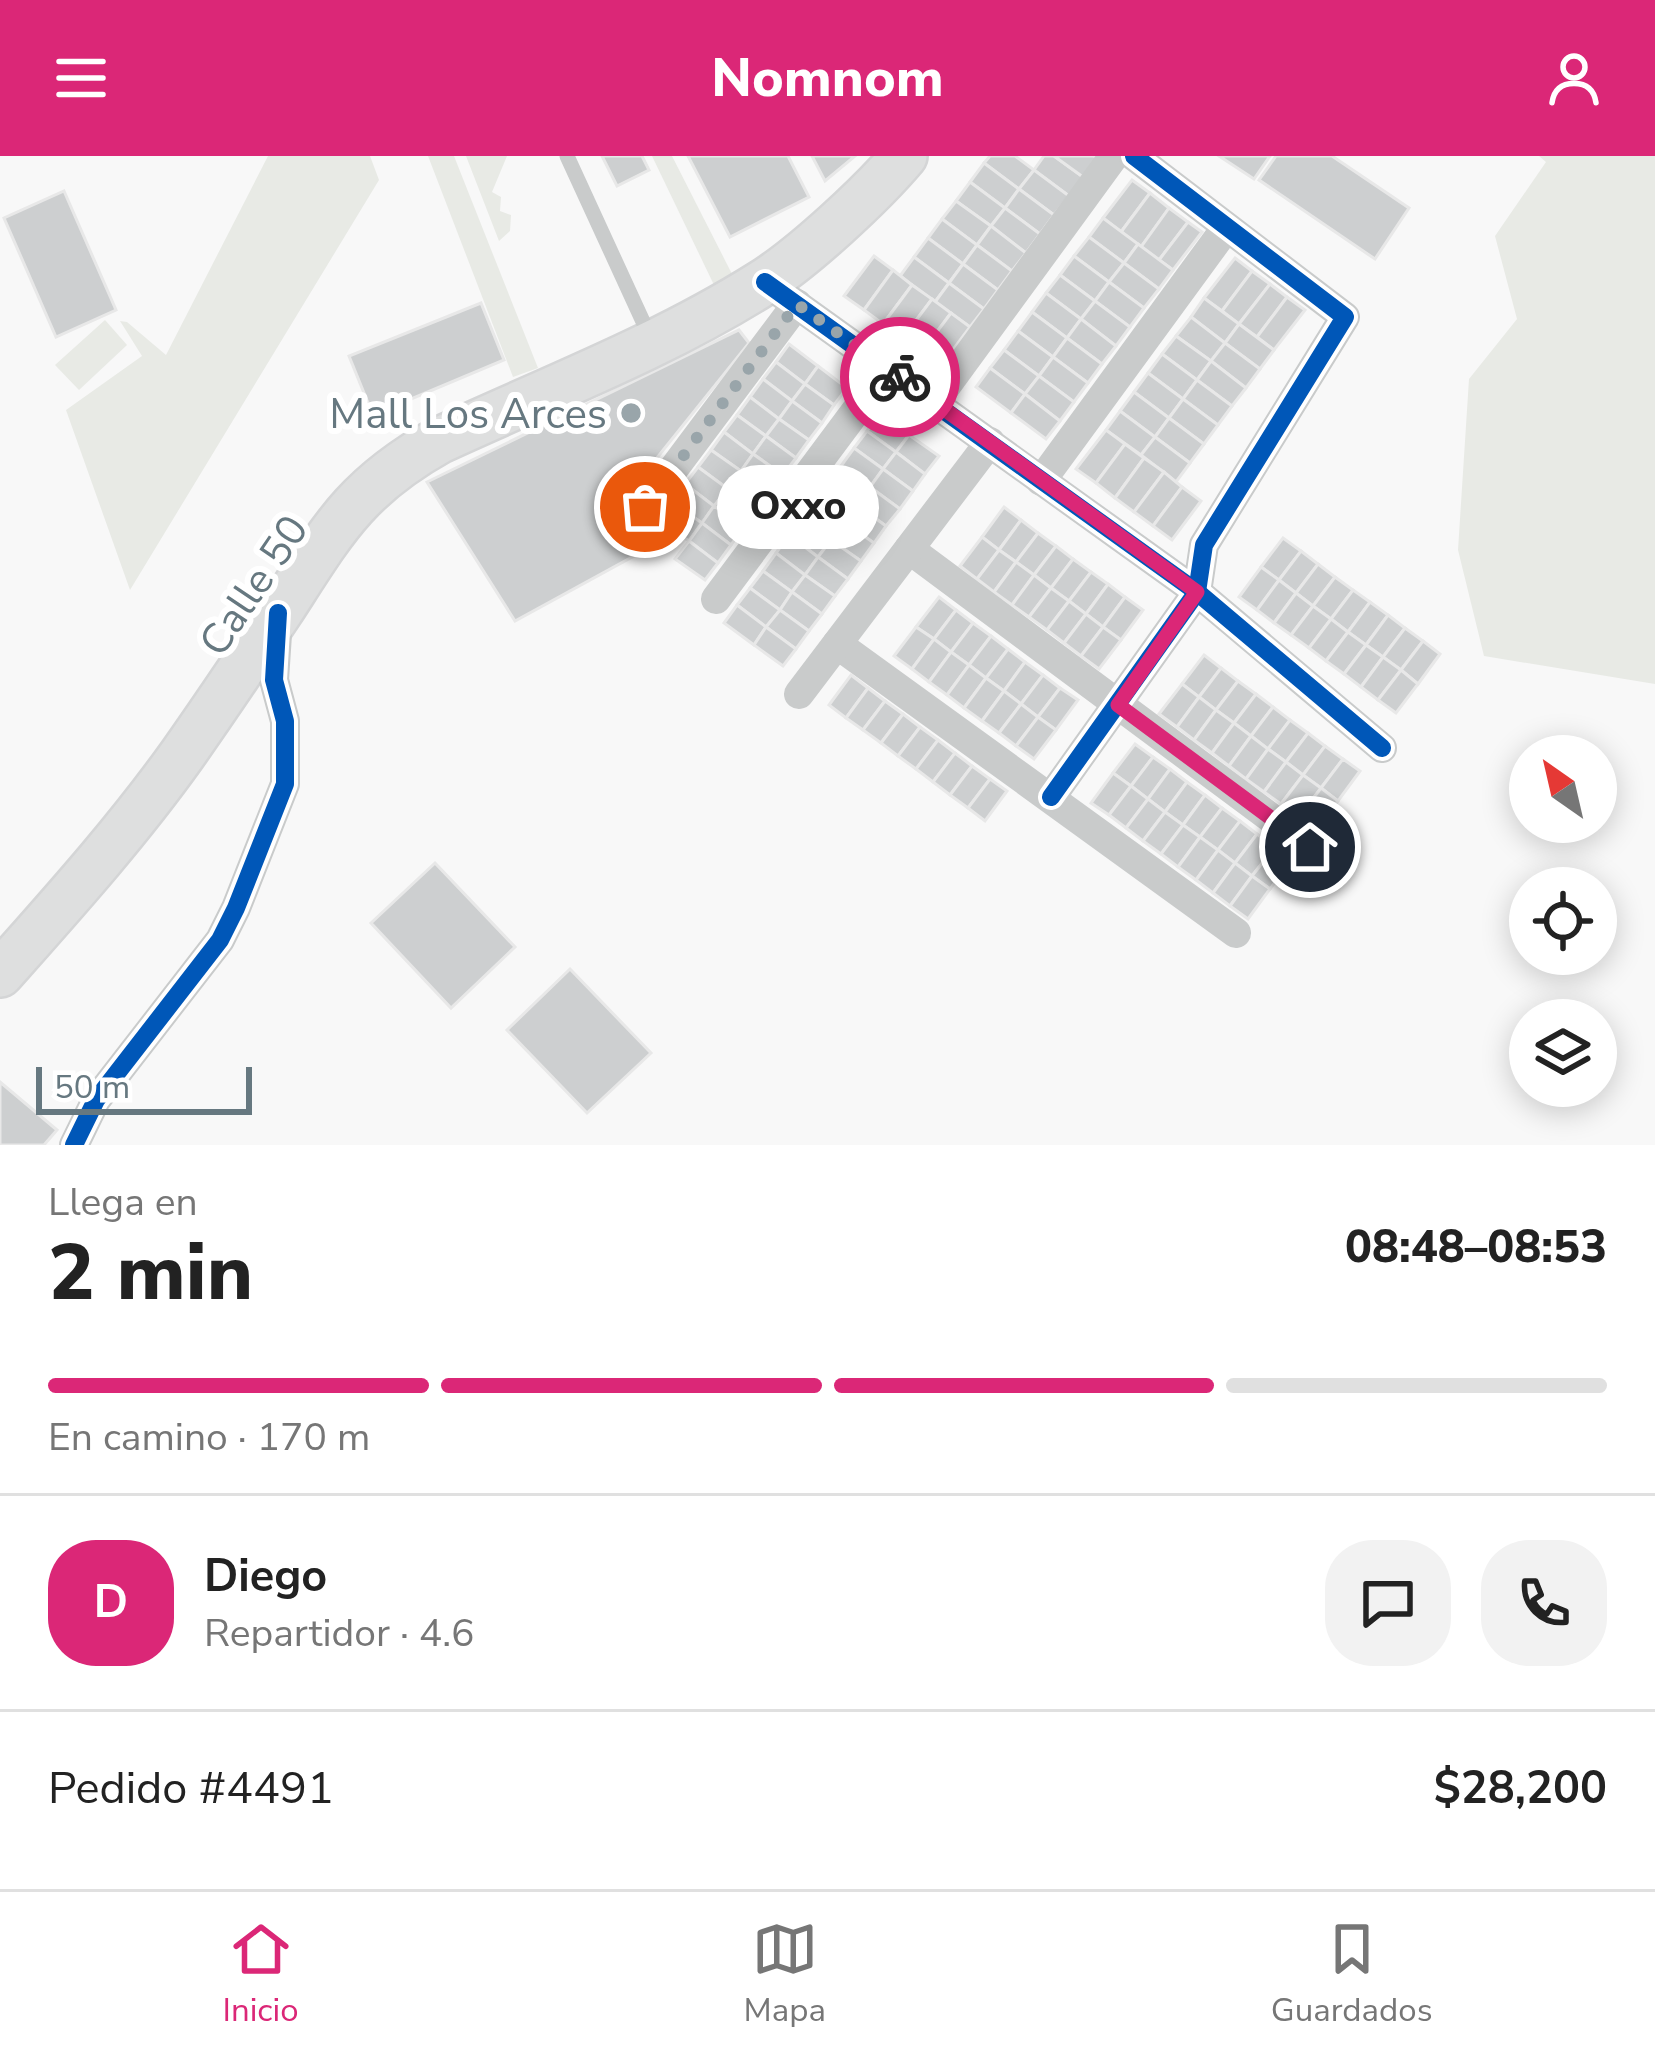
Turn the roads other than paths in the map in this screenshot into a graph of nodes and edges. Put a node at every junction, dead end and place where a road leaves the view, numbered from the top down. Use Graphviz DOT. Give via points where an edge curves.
graph roads {
  1 [pos="567,156"];
  2 [pos="904,156"];
  3 [pos="1114,156"];
  4 [pos="1134,156"];
  5 [pos="1226,228"];
  6 [pos="781,293"];
  7 [pos="653,343"];
  8 [pos="888,368"];
  9 [pos="935,401"];
  10 [pos="990,442"];
  11 [pos="1041,481"];
  12 [pos="645,507"];
  13 [pos="909,549"];
  14 [pos="1197,592"];
  15 [pos="716,599"];
  16 [pos="278,613"];
  17 [pos="837,644"];
  18 [pos="799,694"];
  19 [pos="1118,705"];
  20 [pos="1382,748"];
  21 [pos="1052,797"];
  22 [pos="1310,847"];
  23 [pos="1236,933"];
  24 [pos="0,974"];
  25 [pos="74,1145"];
  1 -- 7 [label="lane"];
  2 -- 6 [label="main road, Calle 50" via="833,224"];
  3 -- 9 [label="street"];
  4 -- 5 [label="street"];
  5 -- 11 [label="street"];
  5 -- 14 [label="street" via="1345,317 1204,545"];
  6 -- 7 [label="main road, Calle 50"];
  6 -- 8 [label="street"];
  6 -- 12 [label="street"];
  7 -- 16 [label="main road, Calle 50" via="410,457 334,526"];
  8 -- 9 [label="street"];
  8 -- 15 [label="street"];
  9 -- 10 [label="street"];
  10 -- 11 [label="street"];
  10 -- 13 [label="street"];
  11 -- 14 [label="street"];
  13 -- 17 [label="street"];
  13 -- 19 [label="street"];
  14 -- 19 [label="street"];
  14 -- 20 [label="street"];
  16 -- 24 [label="main road, Calle 50" via="180,758"];
  16 -- 25 [label="street" via="274,680 285,721 285,784 220,940 96,1100"];
  17 -- 18 [label="street"];
  17 -- 21 [label="street"];
  19 -- 21 [label="street"];
  19 -- 22 [label="street"];
  21 -- 23 [label="street"];
}
